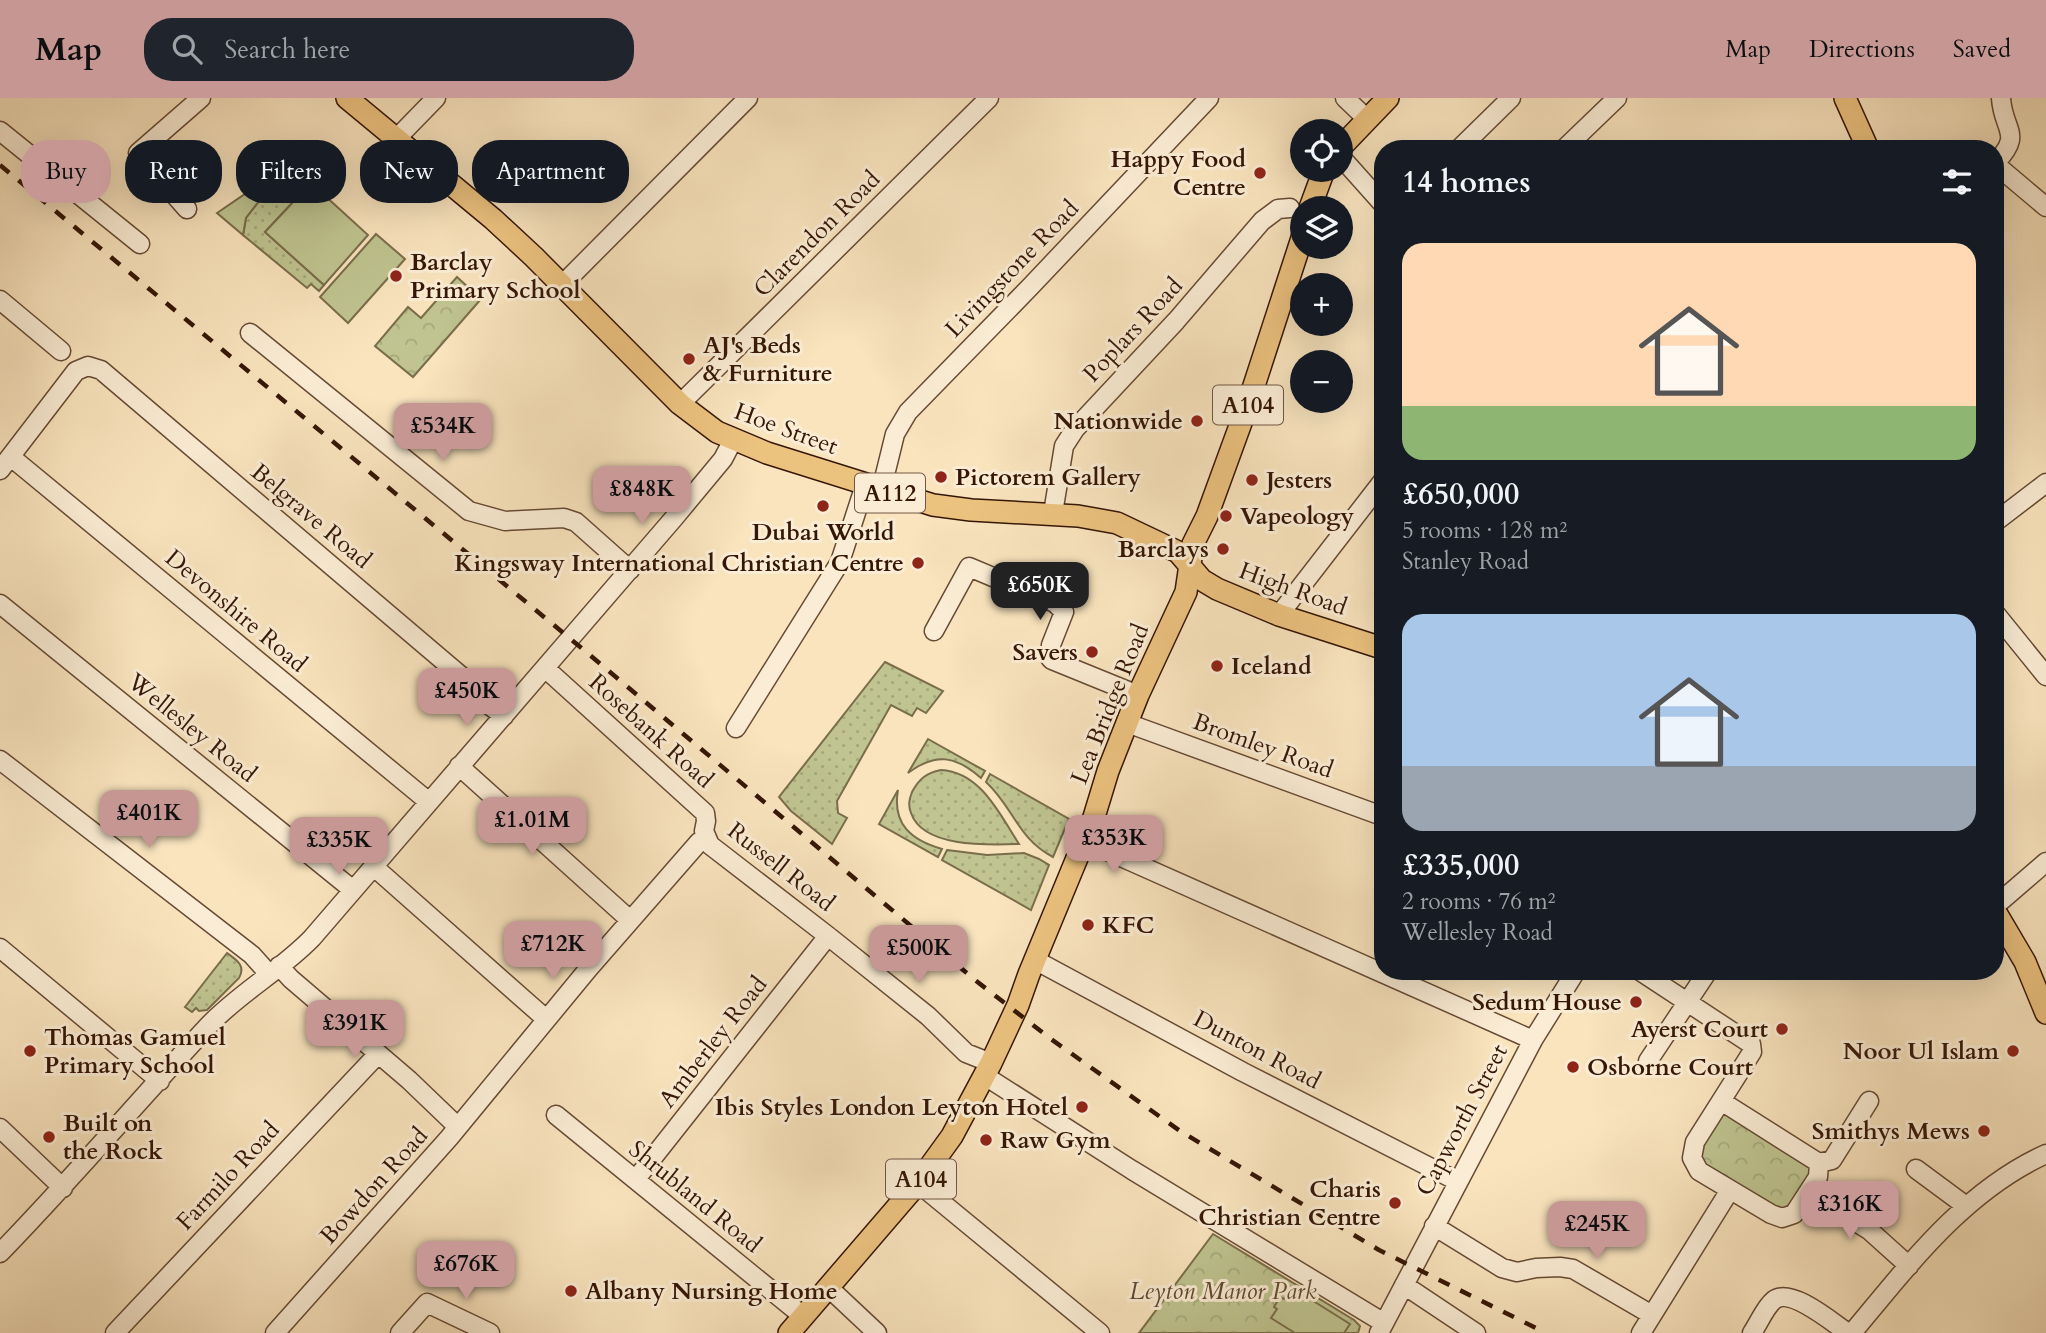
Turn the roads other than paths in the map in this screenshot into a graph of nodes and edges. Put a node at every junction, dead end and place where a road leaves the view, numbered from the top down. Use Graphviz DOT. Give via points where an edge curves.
graph roads {
  1 [pos="201,98"];
  2 [pos="347,98"];
  3 [pos="436,98"];
  4 [pos="989,98"];
  5 [pos="1209,98"];
  6 [pos="1345,98"];
  7 [pos="1388,98"];
  8 [pos="1511,98"];
  9 [pos="1616,98"];
  10 [pos="1845,98"];
  11 [pos="2001,98"];
  12 [pos="739,101"];
  13 [pos="1367,119"];
  14 [pos="0,131"];
  15 [pos="1353,134"];
  16 [pos="397,138"];
  17 [pos="1468,140"];
  18 [pos="1573,140"];
  19 [pos="1864,140"];
  20 [pos="2004,154"];
  21 [pos="1353,171"];
  22 [pos="2004,171"];
  23 [pos="1374,194"];
  24 [pos="2046,207"];
  25 [pos="1290,208"];
  26 [pos="187,209"];
  27 [pos="140,244"];
  28 [pos="1295,259"];
  29 [pos="562,285"];
  30 [pos="0,300"];
  31 [pos="250,333"];
  32 [pos="61,351"];
  33 [pos="680,404"];
  34 [pos="733,440"];
  35 [pos="6,464"];
  36 [pos="2046,483"];
  37 [pos="873,488"];
  38 [pos="1374,492"];
  39 [pos="1053,513"];
  40 [pos="2004,515"];
  41 [pos="1190,568"];
  42 [pos="630,570"];
  43 [pos="0,604"];
  44 [pos="1279,615"];
  45 [pos="2004,623"];
  46 [pos="934,631"];
  47 [pos="1374,645"];
  48 [pos="545,668"];
  49 [pos="2044,670"];
  50 [pos="1138,695"];
  51 [pos="504,716"];
  52 [pos="1127,723"];
  53 [pos="736,727"];
  54 [pos="0,761"];
  55 [pos="460,766"];
  56 [pos="429,802"];
  57 [pos="1374,813"];
  58 [pos="705,838"];
  59 [pos="1084,841"];
  60 [pos="2046,862"];
  61 [pos="373,866"];
  62 [pos="353,890"];
  63 [pos="2004,898"];
  64 [pos="630,920"];
  65 [pos="2004,926"];
  66 [pos="828,936"];
  67 [pos="0,948"];
  68 [pos="1035,960"];
  69 [pos="274,970"];
  70 [pos="1374,970"];
  71 [pos="1398,980"];
  72 [pos="1570,980"];
  73 [pos="1654,980"];
  74 [pos="1702,980"];
  75 [pos="1687,1002"];
  76 [pos="2046,1013"];
  77 [pos="546,1019"];
  78 [pos="1533,1040"];
  79 [pos="378,1054"];
  80 [pos="1648,1060"];
  81 [pos="988,1069"];
  82 [pos="160,1081"];
  83 [pos="1721,1101"];
  84 [pos="1869,1101"];
  85 [pos="556,1115"];
  86 [pos="458,1127"];
  87 [pos="0,1128"];
  88 [pos="2046,1154"];
  89 [pos="1819,1163"];
  90 [pos="1916,1169"];
  91 [pos="636,1179"];
  92 [pos="1457,1181"];
  93 [pos="918,1182"];
  94 [pos="63,1188"];
  95 [pos="1730,1190"];
  96 [pos="1809,1193"];
  97 [pos="1966,1206"];
  98 [pos="1434,1226"];
  99 [pos="0,1253"];
  100 [pos="1909,1266"];
  101 [pos="1404,1285"];
  102 [pos="828,1287"];
  103 [pos="1652,1315"];
  104 [pos="804,1317"];
  105 [pos="1381,1328"];
  106 [pos="125,1329"];
  107 [pos="275,1333"];
  108 [pos="400,1333"];
  109 [pos="490,1333"];
  110 [pos="789,1333"];
  111 [pos="877,1333"];
  112 [pos="1100,1333"];
  113 [pos="1476,1333"];
  114 [pos="1641,1333"];
  115 [pos="1752,1333"];
  116 [pos="1850,1333"];
  1 -- 26 [label="street" via="138,153"];
  2 -- 16 [label="main road, Hoe Street / A112"];
  3 -- 16 [label="street"];
  4 -- 33 [label="street, Clarendon Road"];
  5 -- 37 [label="street, Livingstone Road" via="908,412"];
  6 -- 13 [label="street"];
  7 -- 13 [label="main road"];
  8 -- 17 [label="street"];
  9 -- 18 [label="street"];
  10 -- 19 [label="main road"];
  11 -- 20 [label="street" via="2011,138"];
  12 -- 29 [label="street"];
  13 -- 15 [label="main road"];
  14 -- 27 [label="street"];
  16 -- 29 [label="main road, Hoe Street / A112"];
  21 -- 23 [label="street"];
  22 -- 24 [label="street"];
  25 -- 39 [label="street, Poplars Road" via="1278,209 1262,221 1075,429 1064,446"];
  28 -- 41 [label="main road, Lea Bridge Road / A104" via="1249,401 1193,544"];
  29 -- 33 [label="main road, Hoe Street / A112"];
  30 -- 32 [label="street"];
  31 -- 42 [label="street" via="469,510 505,521 564,518"];
  33 -- 34 [label="main road, Hoe Street / A112"];
  34 -- 37 [label="main road, Hoe Street / A112"];
  34 -- 42 [label="street" via="712,473"];
  35 -- 51 [label="street, Belgrave Road" via="79,369 102,370"];
  35 -- 56 [label="street, Devonshire Road"];
  36 -- 40 [label="street"];
  37 -- 39 [label="main road, Hoe Street / A112" via="952,508"];
  37 -- 53 [label="street, Livingstone Road" via="840,562"];
  38 -- 44 [label="street"];
  39 -- 41 [label="main road, Hoe Street / A112" via="1127,527 1172,548"];
  41 -- 44 [label="main road, High Road / A112" via="1217,589"];
  41 -- 50 [label="main road, Lea Bridge Road / A104" via="1185,593"];
  42 -- 48 [label="street"];
  43 -- 62 [label="street, Wellesley Road"];
  44 -- 47 [label="main road, High Road / A112"];
  45 -- 49 [label="street"];
  46 -- 50 [label="street" via="969,567 1055,603 1064,612 1051,645 1052,660"];
  48 -- 51 [label="street"];
  48 -- 58 [label="street, Rosebank Road" via="705,813"];
  50 -- 52 [label="main road, Lea Bridge Road / A104"];
  51 -- 55 [label="street"];
  52 -- 57 [label="street, Bromley Road"];
  52 -- 59 [label="main road, Lea Bridge Road / A104"];
  54 -- 69 [label="street"];
  55 -- 56 [label="street"];
  55 -- 64 [label="street"];
  56 -- 61 [label="street"];
  58 -- 64 [label="street, Bowdon Road"];
  58 -- 66 [label="street, Russell Road"];
  59 -- 68 [label="main road, Lea Bridge Road / A104"];
  59 -- 70 [label="street"];
  60 -- 63 [label="street"];
  61 -- 62 [label="street"];
  61 -- 77 [label="street"];
  62 -- 69 [label="street" via="312,938"];
  64 -- 77 [label="street, Bowdon Road"];
  65 -- 76 [label="main road"];
  66 -- 81 [label="street, Russell Road"];
  66 -- 91 [label="street, Amberley Road"];
  67 -- 82 [label="street"];
  68 -- 81 [label="main road, Lea Bridge Road / A104"];
  68 -- 92 [label="street, Dunton Road"];
  69 -- 79 [label="street"];
  69 -- 82 [label="street" via="212,1023"];
  71 -- 78 [label="street"];
  72 -- 78 [label="street, Capworth Street"];
  73 -- 75 [label="street"];
  74 -- 75 [label="street"];
  75 -- 80 [label="street"];
  75 -- 83 [label="street" via="1751,1044 1752,1052"];
  77 -- 86 [label="street, Bowdon Road"];
  78 -- 92 [label="street, Capworth Street"];
  79 -- 86 [label="street"];
  79 -- 106 [label="street, Farmilo Road"];
  81 -- 93 [label="main road, Lea Bridge Road / A104" via="952,1136"];
  81 -- 105 [label="street, Russell Road" via="1132,1170"];
  82 -- 94 [label="street"];
  83 -- 89 [label="street"];
  83 -- 95 [label="street" via="1695,1142 1692,1158 1699,1171"];
  84 -- 89 [label="street" via="1832,1160"];
  85 -- 91 [label="street, Shrubland Road"];
  86 -- 107 [label="street, Bowdon Road"];
  87 -- 94 [label="street"];
  88 -- 97 [label="street"];
  89 -- 96 [label="street"];
  90 -- 97 [label="street"];
  91 -- 104 [label="street, Shrubland Road"];
  92 -- 98 [label="street, Capworth Street"];
  93 -- 102 [label="main road, Lea Bridge Road / A104"];
  93 -- 112 [label="street"];
  94 -- 99 [label="street"];
  95 -- 96 [label="street" via="1782,1218 1794,1214"];
  95 -- 103 [label="street"];
  96 -- 100 [label="street" via="1869,1230"];
  97 -- 100 [label="street"];
  98 -- 101 [label="street, Capworth Street"];
  98 -- 103 [label="street" via="1502,1268 1517,1272 1573,1269"];
  100 -- 116 [label="street"];
  101 -- 105 [label="street, Capworth Street"];
  101 -- 113 [label="street"];
  102 -- 104 [label="main road, Lea Bridge Road / A104"];
  102 -- 111 [label="street"];
  103 -- 114 [label="street"];
  104 -- 110 [label="main road, Lea Bridge Road / A104"];
  108 -- 109 [label="street" via="426,1303"];
  115 -- 116 [label="street" via="1772,1302 1787,1296"];
}
